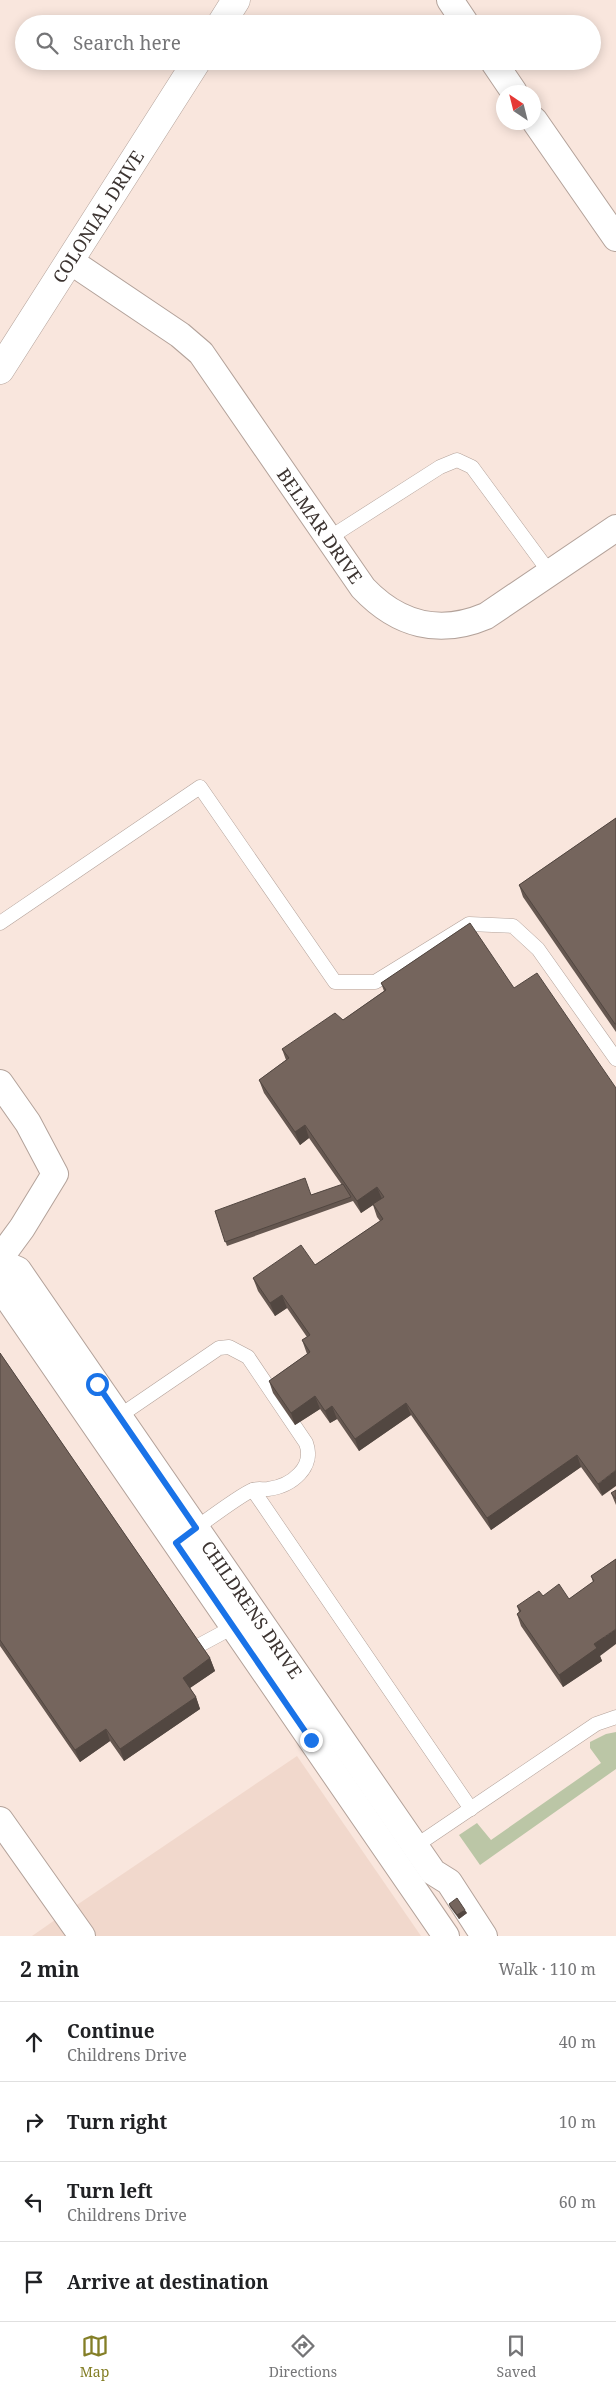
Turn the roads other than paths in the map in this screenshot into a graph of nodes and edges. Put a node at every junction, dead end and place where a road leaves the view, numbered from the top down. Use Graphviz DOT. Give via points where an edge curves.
graph roads {
  1 [pos="236,0"];
  2 [pos="450,0"];
  3 [pos="227,15"];
  4 [pos="460,15"];
  5 [pos="191,70"];
  6 [pos="498,70"];
  7 [pos="509,85"];
  8 [pos="541,130"];
  9 [pos="616,238"];
  10 [pos="70,261"];
  11 [pos="0,370"];
  12 [pos="616,528"];
  13 [pos="329,538"];
  14 [pos="550,573"];
  15 [pos="0,923"];
  16 [pos="616,1060"];
  17 [pos="0,1083"];
  18 [pos="0,1258"];
  19 [pos="0,1262"];
  20 [pos="0,1287"];
  21 [pos="119,1416"];
  22 [pos="98,1431"];
  23 [pos="253,1490"];
  24 [pos="196,1528"];
  25 [pos="176,1543"];
  26 [pos="256,1615"];
  27 [pos="234,1628"];
  28 [pos="198,1646"];
  29 [pos="616,1709"];
  30 [pos="616,1717"];
  31 [pos="596,1724"];
  32 [pos="471,1810"];
  33 [pos="0,1820"];
  34 [pos="416,1846"];
  35 [pos="394,1861"];
  36 [pos="433,1872"];
  37 [pos="78,1935"];
  38 [pos="446,1936"];
  39 [pos="465,1936"];
  40 [pos="484,1936"];
  1 -- 3 [label="street"];
  2 -- 4 [label="street"];
  5 -- 10 [label="street, COLONIAL DRIVE"];
  6 -- 7 [label="street"];
  8 -- 9 [label="street"];
  10 -- 11 [label="street, COLONIAL DRIVE"];
  10 -- 13 [label="street, BELMAR DRIVE" via="180,335 201,353"];
  12 -- 14 [label="street, BELMAR DRIVE"];
  13 -- 14 [label="street, BELMAR DRIVE" via="376,602 400,618 424,625 446,627 470,623 486,616"];
  13 -- 14 [label="lane" via="440,467 457,460 472,467"];
  15 -- 16 [label="lane" via="200,787 335,982 375,982 469,924 513,926 538,949"];
  17 -- 18 [label="street" via="28,1123 55,1174"];
  19 -- 21 [label="street, CHILDRENS DRIVE" via="18,1270"];
  20 -- 22 [label="street, CHILDRENS DRIVE"];
  21 -- 22 [label="lane"];
  21 -- 23 [label="lane" via="208,1353 229,1347 241,1352 248,1357 310,1453 301,1473 284,1484"];
  21 -- 24 [label="street, CHILDRENS DRIVE"];
  22 -- 25 [label="street, CHILDRENS DRIVE"];
  23 -- 24 [label="lane"];
  23 -- 32 [label="lane"];
  24 -- 25 [label="lane"];
  24 -- 26 [label="street, CHILDRENS DRIVE"];
  25 -- 27 [label="street, CHILDRENS DRIVE"];
  26 -- 27 [label="lane"];
  26 -- 34 [label="street, CHILDRENS DRIVE"];
  27 -- 28 [label="lane"];
  27 -- 35 [label="street, CHILDRENS DRIVE"];
  29 -- 31 [label="lane"];
  30 -- 31 [label="lane"];
  31 -- 32 [label="lane"];
  32 -- 34 [label="lane"];
  33 -- 37 [label="street"];
  34 -- 35 [label="lane"];
  34 -- 36 [label="street, CHILDRENS DRIVE"];
  35 -- 38 [label="street, CHILDRENS DRIVE"];
  36 -- 39 [label="street" via="435,1893"];
  36 -- 40 [label="street, CHILDRENS DRIVE" via="449,1882"];
}
